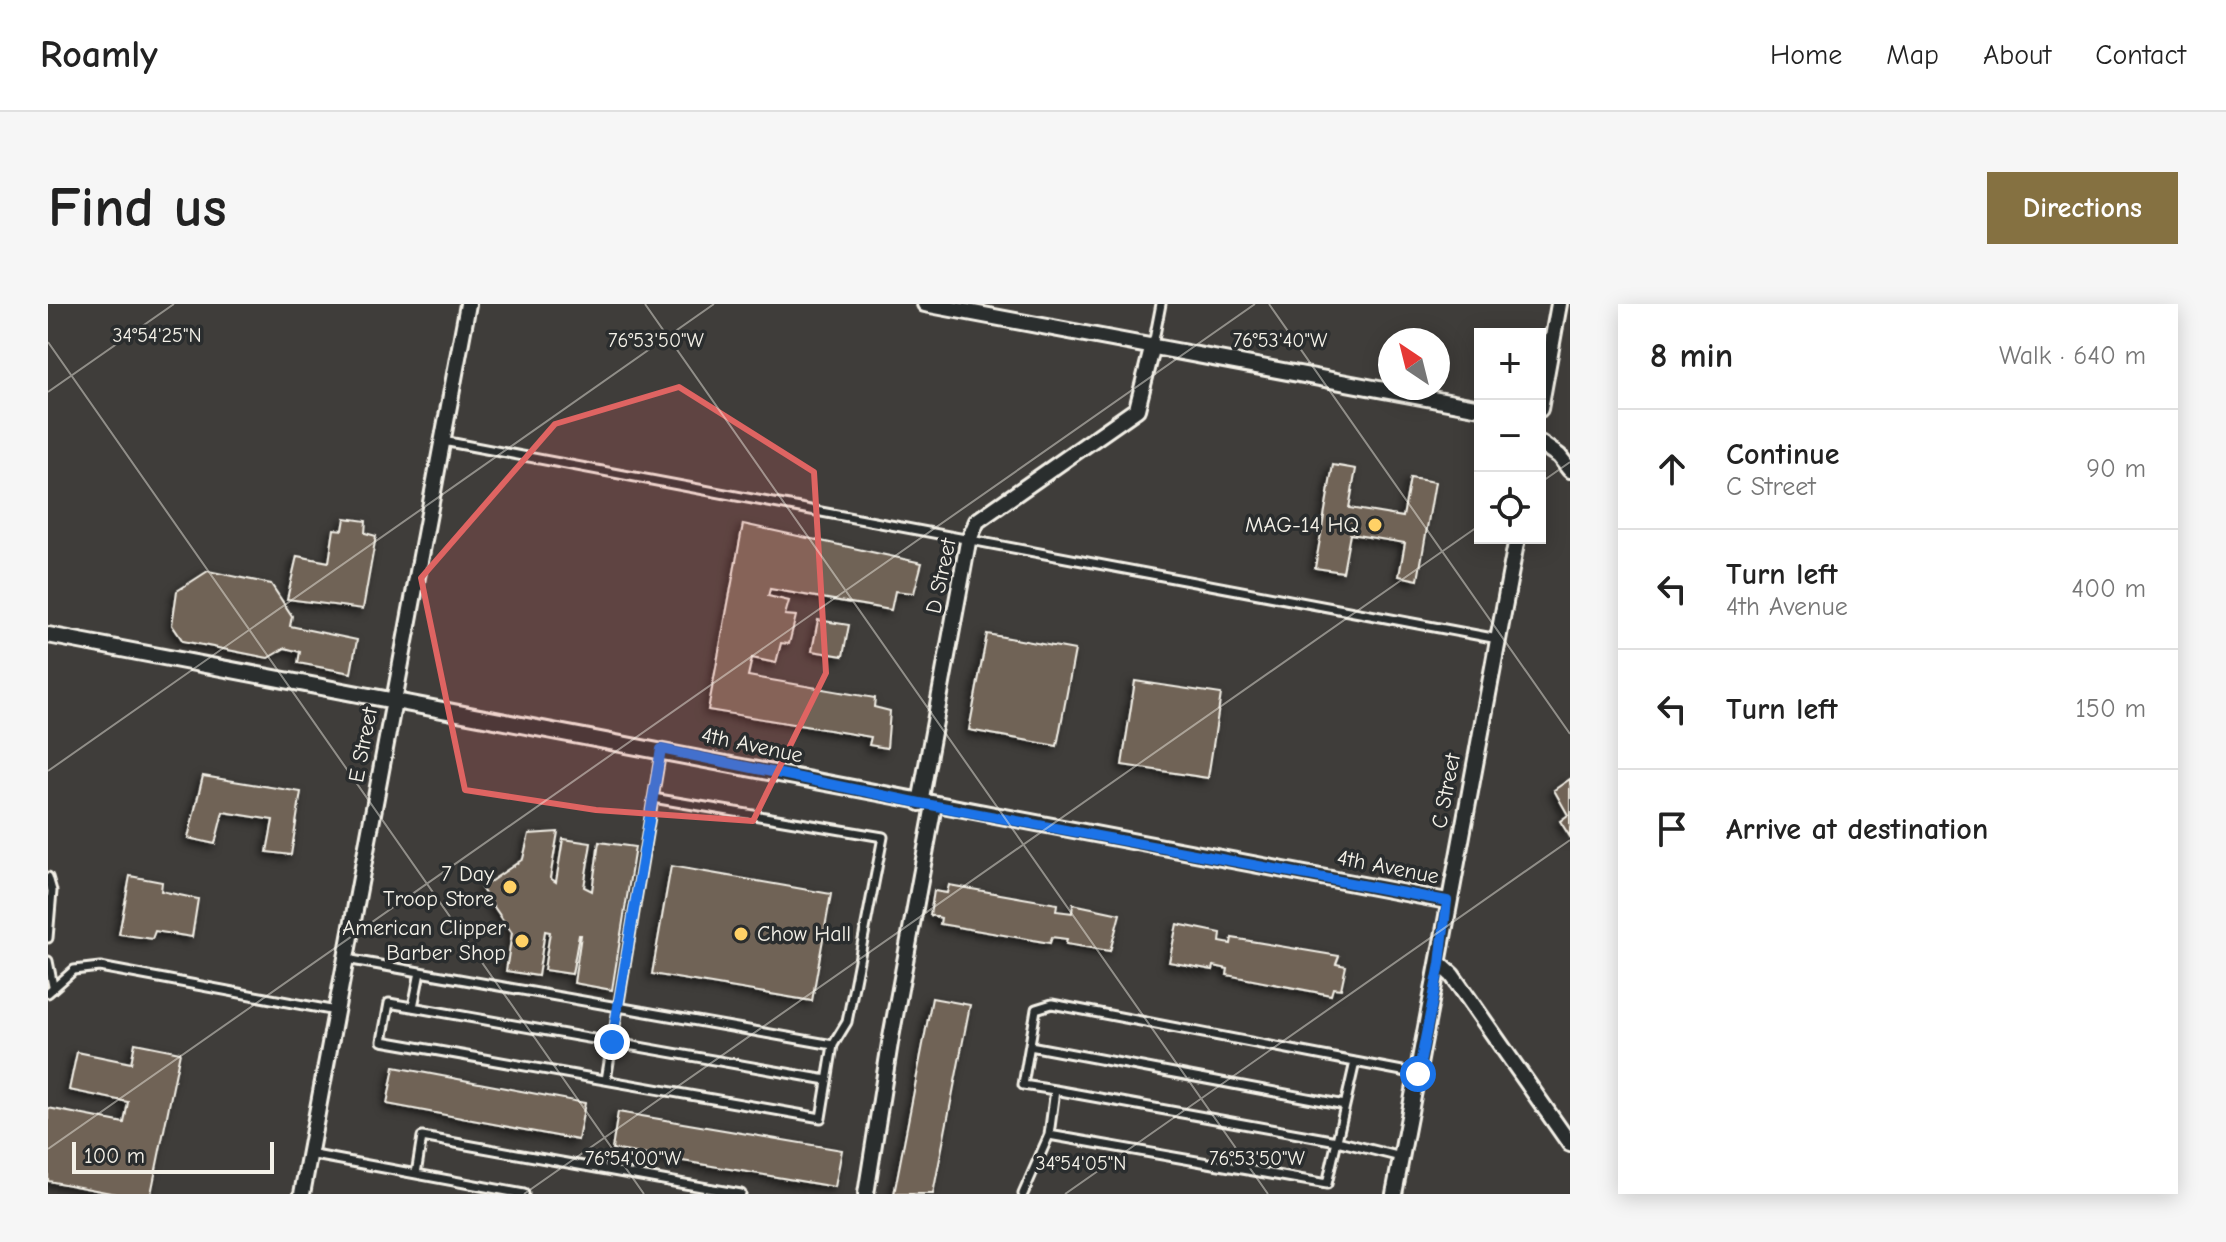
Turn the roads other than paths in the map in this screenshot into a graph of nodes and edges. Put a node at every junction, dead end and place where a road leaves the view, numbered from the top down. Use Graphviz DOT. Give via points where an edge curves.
graph roads {
  1 [pos="468,304"];
  2 [pos="925,304"];
  3 [pos="1161,304"];
  4 [pos="1559,304"];
  5 [pos="1153,345"];
  6 [pos="1542,400"];
  7 [pos="1474,407"];
  8 [pos="443,441"];
  9 [pos="1546,447"];
  10 [pos="1570,470"];
  11 [pos="968,542"];
  12 [pos="1516,544"];
  13 [pos="48,635"];
  14 [pos="1498,639"];
  15 [pos="394,699"];
  16 [pos="661,749"];
  17 [pos="653,798"];
  18 [pos="927,804"];
  19 [pos="48,877"];
  20 [pos="1447,901"];
  21 [pos="48,938"];
  22 [pos="346,959"];
  23 [pos="48,961"];
  24 [pos="1440,964"];
  25 [pos="420,972"];
  26 [pos="50,989"];
  27 [pos="413,1007"];
  28 [pos="618,1007"];
  29 [pos="336,1011"];
  30 [pos="612,1042"];
  31 [pos="833,1045"];
  32 [pos="1030,1046"];
  33 [pos="1355,1062"];
  34 [pos="1418,1074"];
  35 [pos="606,1080"];
  36 [pos="827,1080"];
  37 [pos="1055,1090"];
  38 [pos="1345,1105"];
  39 [pos="1049,1135"];
  40 [pos="1337,1141"];
  41 [pos="1570,1144"];
  42 [pos="309,1154"];
  43 [pos="1401,1157"];
  44 [pos="416,1174"];
  45 [pos="302,1194"];
  46 [pos="524,1194"];
  47 [pos="741,1194"];
  48 [pos="866,1194"];
  49 [pos="1023,1194"];
  50 [pos="1394,1194"];
  1 -- 8 [label="street, E Street"];
  2 -- 5 [label="street"];
  3 -- 5 [label="lane"];
  4 -- 6 [label="street"];
  5 -- 7 [label="street"];
  5 -- 11 [label="street, D Street" via="1137,409 977,521"];
  8 -- 11 [label="lane"];
  8 -- 15 [label="street, E Street"];
  9 -- 10 [label="street"];
  11 -- 14 [label="lane"];
  11 -- 18 [label="street, D Street"];
  12 -- 14 [label="street, C Street"];
  13 -- 15 [label="street, 4th Avenue"];
  14 -- 20 [label="street, C Street"];
  15 -- 16 [label="street, 4th Avenue"];
  15 -- 22 [label="street, E Street"];
  16 -- 17 [label="lane"];
  16 -- 18 [label="street, 4th Avenue"];
  17 -- 28 [label="lane"];
  17 -- 31 [label="lane" via="883,837 847,1022"];
  18 -- 20 [label="street, 4th Avenue"];
  18 -- 48 [label="street, D Street"];
  19 -- 21 [label="lane"];
  20 -- 24 [label="street, C Street"];
  22 -- 25 [label="lane"];
  22 -- 29 [label="street, E Street"];
  23 -- 26 [label="lane"];
  24 -- 34 [label="street, C Street"];
  24 -- 41 [label="street"];
  25 -- 27 [label="lane"];
  25 -- 28 [label="lane"];
  26 -- 29 [label="lane" via="74,970 100,967"];
  27 -- 30 [label="lane"];
  27 -- 35 [label="lane" via="389,1003 382,1041"];
  28 -- 30 [label="lane"];
  28 -- 31 [label="lane"];
  29 -- 42 [label="street, E Street"];
  30 -- 35 [label="lane"];
  30 -- 36 [label="lane"];
  31 -- 36 [label="lane"];
  32 -- 33 [label="lane" via="1036,1009 1052,1004"];
  32 -- 37 [label="lane" via="1023,1085"];
  32 -- 38 [label="lane"];
  33 -- 34 [label="lane"];
  33 -- 38 [label="lane"];
  34 -- 43 [label="street, C Street"];
  35 -- 36 [label="lane" via="821,1118"];
  37 -- 39 [label="lane"];
  37 -- 40 [label="lane"];
  38 -- 40 [label="lane"];
  39 -- 40 [label="lane" via="1327,1184"];
  39 -- 49 [label="lane"];
  40 -- 43 [label="lane"];
  42 -- 44 [label="lane"];
  42 -- 45 [label="street, E Street"];
  43 -- 50 [label="street, C Street"];
  44 -- 46 [label="lane"];
  44 -- 47 [label="lane" via="422,1137"];
}
